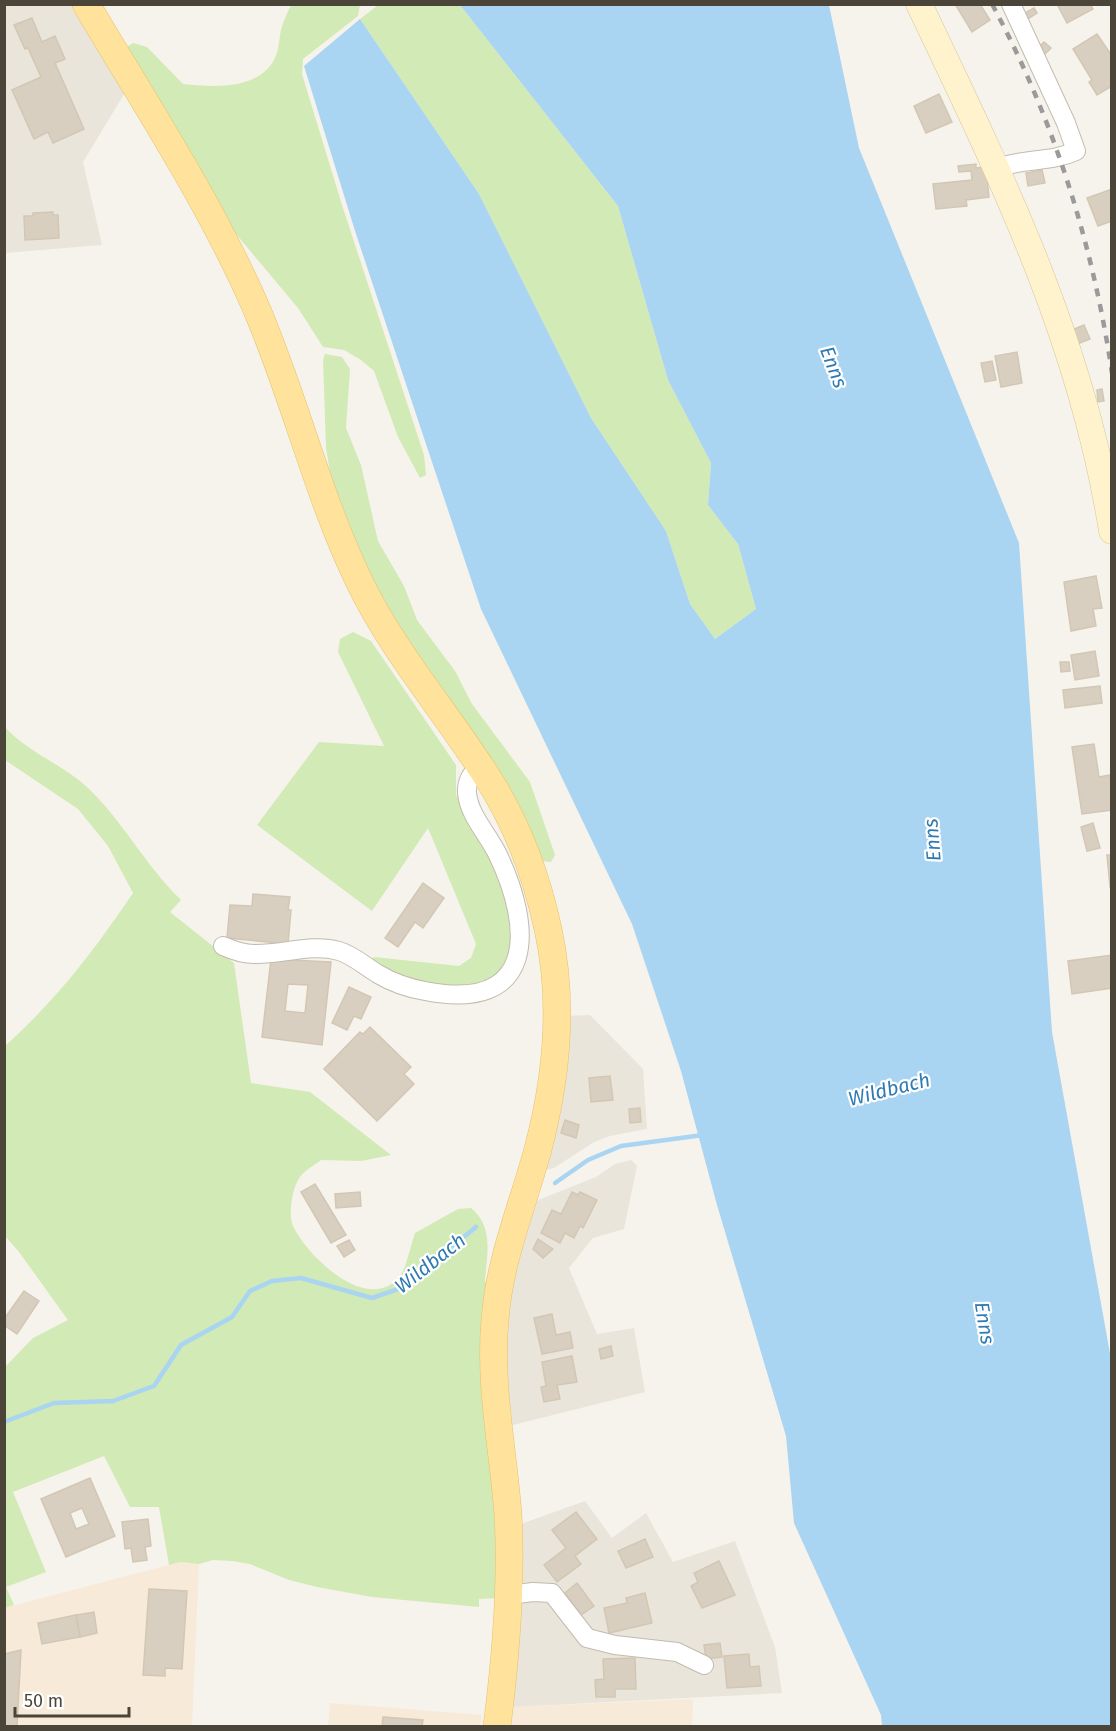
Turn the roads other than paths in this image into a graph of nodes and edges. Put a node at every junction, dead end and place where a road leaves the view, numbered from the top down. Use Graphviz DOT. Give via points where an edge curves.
graph roads {
  1 [pos="86,4"];
  2 [pos="919,4"];
  3 [pos="1011,4"];
  4 [pos="998,168"];
  5 [pos="1112,531"];
  6 [pos="479,765"];
  7 [pos="223,946"];
  8 [pos="508,1595"];
  9 [pos="704,1665"];
  10 [pos="497,1726"];
  1 -- 6 [label="main road" via="218,230 254,302 362,588 414,674"];
  2 -- 4 [label="street"];
  3 -- 4 [label="street" via="1076,151 1050,160"];
  4 -- 5 [label="street" via="1069,352"];
  6 -- 7 [label="street" via="468,779 469,804 497,853 513,898 520,935 518,958 505,981 471,994 428,992 402,986 342,952 325,948 253,954"];
  6 -- 8 [label="main road" via="511,820 539,893 555,966 557,1006 554,1074 547,1111 500,1277 495,1317 493,1357 508,1514"];
  8 -- 9 [label="street" via="552,1593 586,1638 677,1652"];
  8 -- 10 [label="main road"];
}
